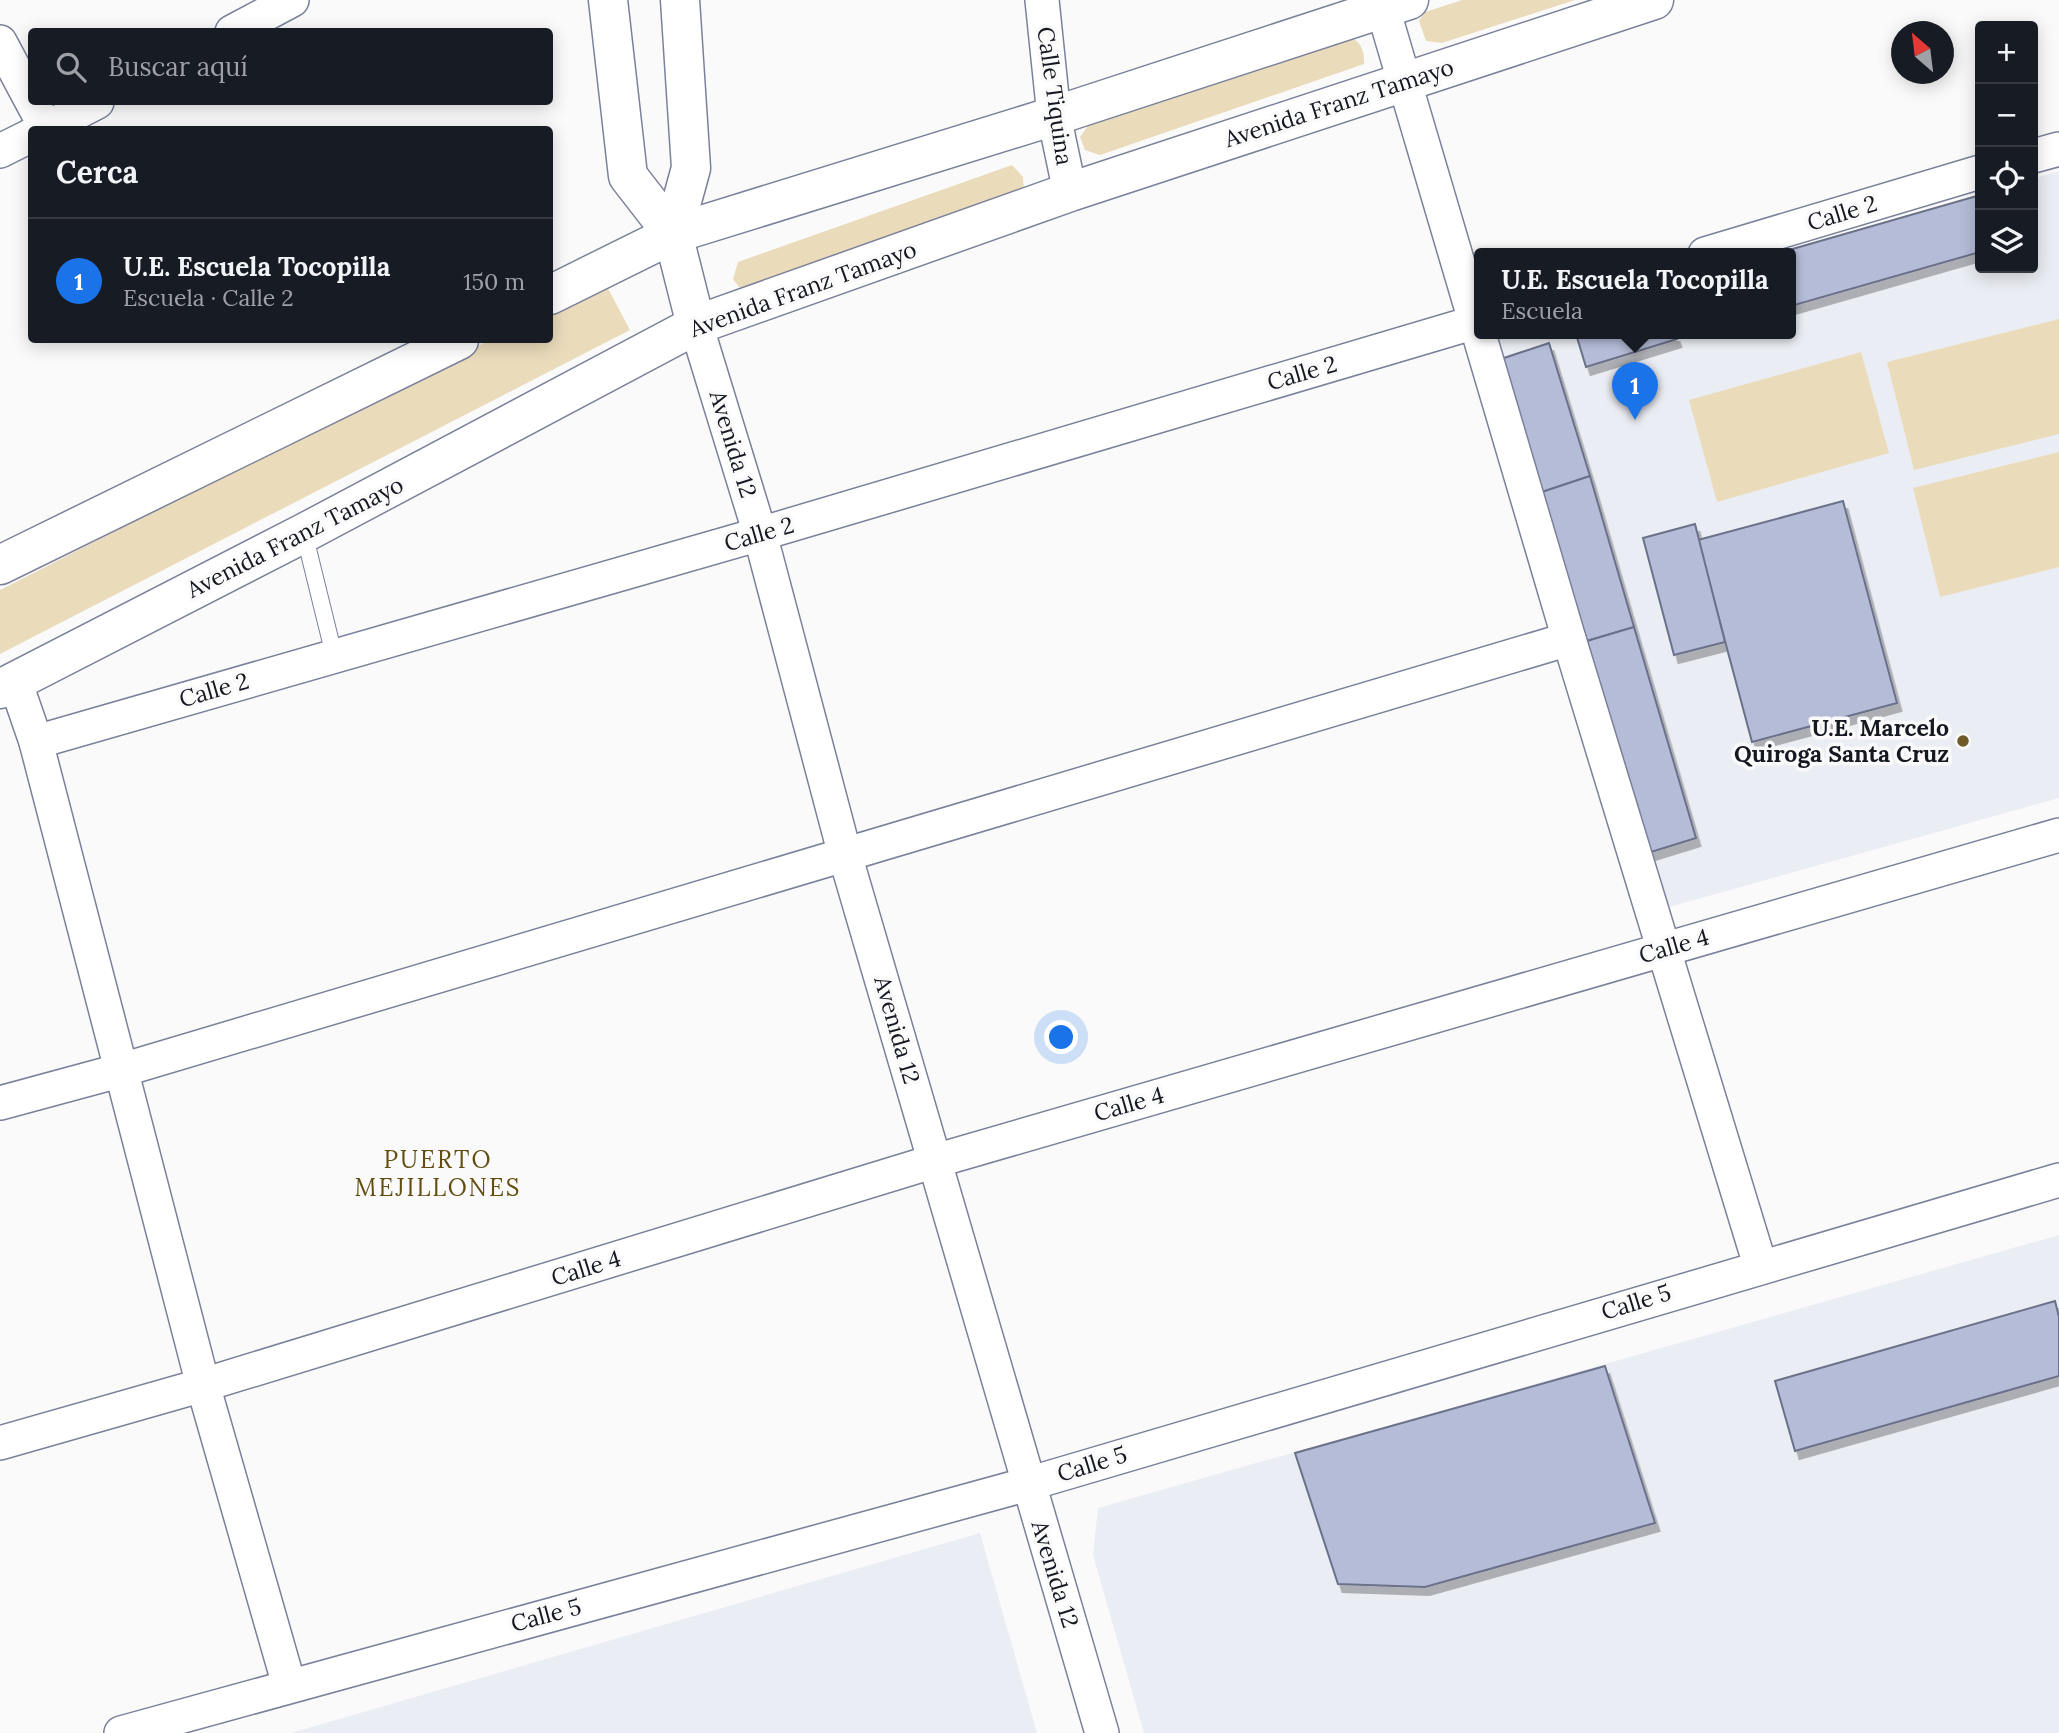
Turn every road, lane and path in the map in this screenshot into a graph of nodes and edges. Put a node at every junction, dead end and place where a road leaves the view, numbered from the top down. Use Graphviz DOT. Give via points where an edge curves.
graph roads {
  1 [pos="292,0"];
  2 [pos="608,0"];
  3 [pos="680,0"];
  4 [pos="1042,0"];
  5 [pos="1654,0"];
  6 [pos="1396,4"];
  7 [pos="240,28"];
  8 [pos="0,42"];
  9 [pos="1405,80"];
  10 [pos="28,104"];
  11 [pos="28,105"];
  12 [pos="91,105"];
  13 [pos="1054,116"];
  14 [pos="38,126"];
  15 [pos="50,126"];
  16 [pos="28,137"];
  17 [pos="2059,149"];
  18 [pos="0,151"];
  19 [pos="2038,155"];
  20 [pos="1975,173"];
  21 [pos="1070,192"];
  22 [pos="673,234"];
  23 [pos="1724,248"];
  24 [pos="553,294"];
  25 [pos="1474,314"];
  26 [pos="1474,322"];
  27 [pos="696,325"];
  28 [pos="1481,339"];
  29 [pos="453,343"];
  30 [pos="304,533"];
  31 [pos="760,534"];
  32 [pos="0,565"];
  33 [pos="1569,639"];
  34 [pos="334,655"];
  35 [pos="7,685"];
  36 [pos="36,742"];
  37 [pos="2059,835"];
  38 [pos="845,855"];
  39 [pos="1665,948"];
  40 [pos="122,1070"];
  41 [pos="0,1103"];
  42 [pos="936,1161"];
  43 [pos="2059,1180"];
  44 [pos="1760,1265"];
  45 [pos="203,1385"];
  46 [pos="0,1443"];
  47 [pos="1028,1484"];
  48 [pos="289,1685"];
  49 [pos="121,1733"];
  50 [pos="1102,1733"];
  1 -- 7 [label="street"];
  2 -- 22 [label="main road" via="628,176"];
  3 -- 22 [label="main road" via="691,168"];
  4 -- 13 [label="street, Calle Tiquina"];
  5 -- 9 [label="main road, Avenida Franz Tamayo"];
  6 -- 9 [label="street"];
  6 -- 13 [label="main road"];
  8 -- 10 [label="street"];
  9 -- 21 [label="main road, Avenida Franz Tamayo"];
  9 -- 25 [label="street"];
  11 -- 14 [label="street"];
  12 -- 15 [label="street"];
  13 -- 21 [label="street, Calle Tiquina"];
  13 -- 22 [label="main road"];
  16 -- 18 [label="street"];
  17 -- 19 [label="street"];
  20 -- 23 [label="street, Calle 2"];
  21 -- 27 [label="main road, Avenida Franz Tamayo"];
  22 -- 24 [label="main road"];
  22 -- 27 [label="main road"];
  26 -- 31 [label="street, Calle 2"];
  27 -- 30 [label="main road, Avenida Franz Tamayo"];
  27 -- 31 [label="street, Avenida 12"];
  28 -- 33 [label="street"];
  29 -- 32 [label="main road"];
  30 -- 34 [label="lane"];
  30 -- 35 [label="main road, Avenida Franz Tamayo"];
  31 -- 34 [label="street, Calle 2"];
  31 -- 38 [label="street, Avenida 12"];
  33 -- 38 [label="street"];
  33 -- 39 [label="street"];
  34 -- 36 [label="street, Calle 2"];
  35 -- 36 [label="street"];
  36 -- 40 [label="street"];
  37 -- 39 [label="street, Calle 4"];
  38 -- 40 [label="street"];
  38 -- 42 [label="street, Avenida 12"];
  39 -- 42 [label="street, Calle 4"];
  39 -- 44 [label="street"];
  40 -- 41 [label="street"];
  40 -- 45 [label="street"];
  42 -- 45 [label="street, Calle 4"];
  42 -- 47 [label="street, Avenida 12"];
  43 -- 44 [label="street, Calle 5"];
  44 -- 47 [label="street, Calle 5"];
  45 -- 46 [label="street, Calle 4"];
  45 -- 48 [label="street"];
  47 -- 48 [label="street, Calle 5"];
  47 -- 50 [label="street, Avenida 12"];
  48 -- 49 [label="street, Calle 5"];
}
